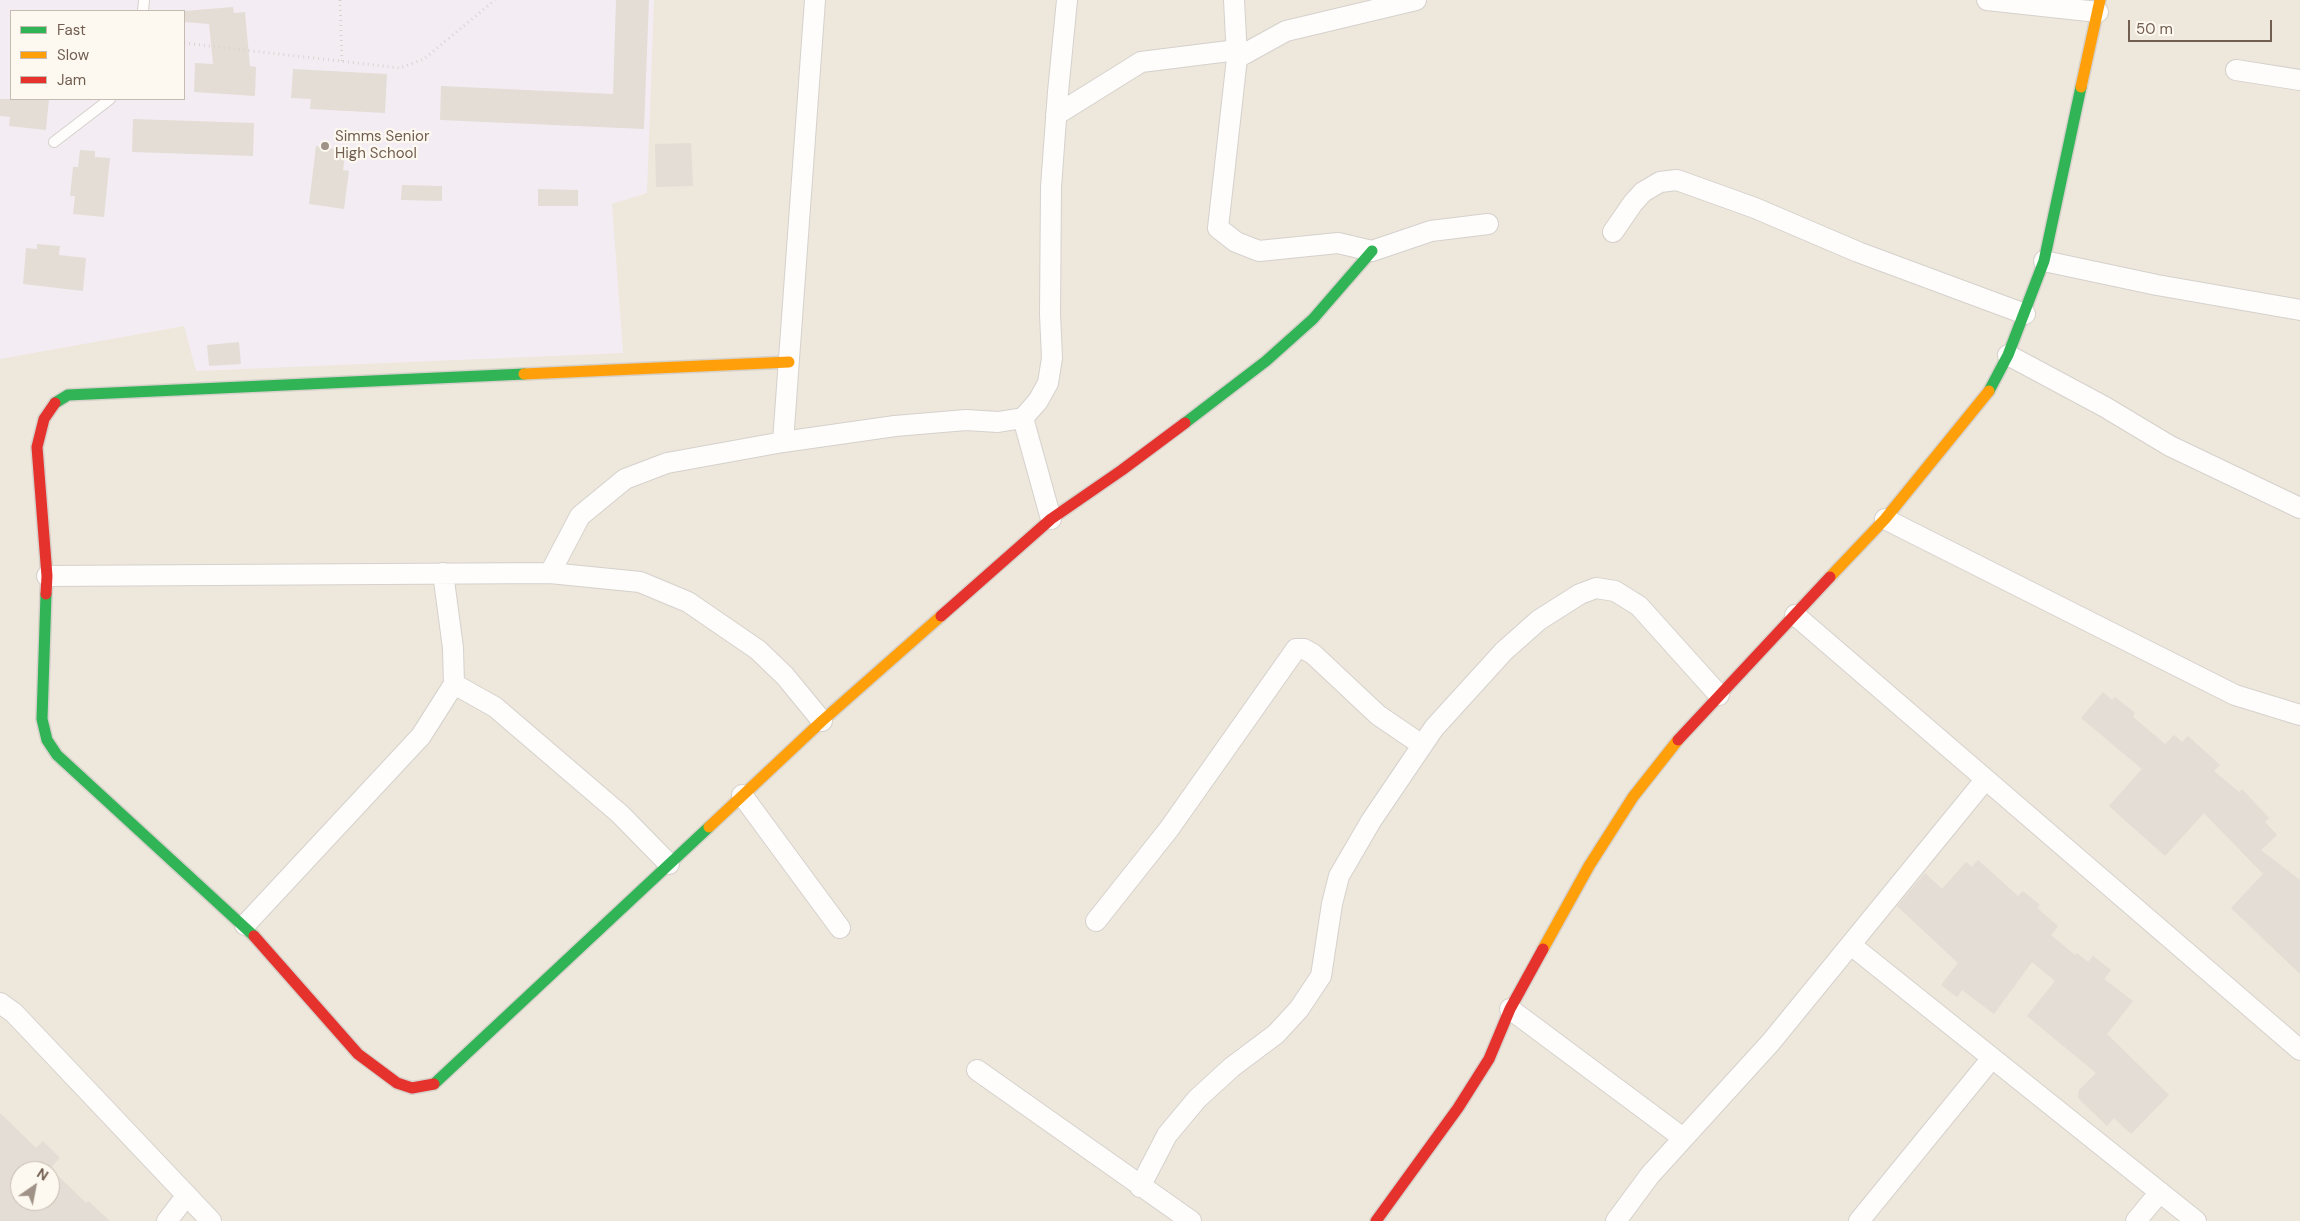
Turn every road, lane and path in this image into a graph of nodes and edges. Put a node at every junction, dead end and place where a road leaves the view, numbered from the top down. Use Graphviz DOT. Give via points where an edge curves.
graph roads {
  1 [pos="340,0"];
  2 [pos="495,0"];
  3 [pos="814,0"];
  4 [pos="1067,0"];
  5 [pos="1234,0"];
  6 [pos="1416,0"];
  7 [pos="1987,0"];
  8 [pos="2099,6"];
  9 [pos="185,43"];
  10 [pos="1237,54"];
  11 [pos="342,61"];
  12 [pos="2236,70"];
  13 [pos="2300,80"];
  14 [pos="109,100"];
  15 [pos="1056,115"];
  16 [pos="54,142"];
  17 [pos="1488,224"];
  18 [pos="1613,232"];
  19 [pos="1372,251"];
  20 [pos="2044,261"];
  21 [pos="2300,310"];
  22 [pos="2025,314"];
  23 [pos="2008,355"];
  24 [pos="789,362"];
  25 [pos="1023,418"];
  26 [pos="783,442"];
  27 [pos="2300,508"];
  28 [pos="1051,519"];
  29 [pos="1886,519"];
  30 [pos="550,573"];
  31 [pos="443,574"];
  32 [pos="48,576"];
  33 [pos="1795,615"];
  34 [pos="454,684"];
  35 [pos="1719,695"];
  36 [pos="2300,715"];
  37 [pos="822,721"];
  38 [pos="1422,745"];
  39 [pos="1985,780"];
  40 [pos="742,795"];
  41 [pos="669,864"];
  42 [pos="1096,921"];
  43 [pos="245,925"];
  44 [pos="840,928"];
  45 [pos="1851,945"];
  46 [pos="0,1002"];
  47 [pos="1510,1010"];
  48 [pos="2300,1050"];
  49 [pos="1992,1058"];
  50 [pos="976,1070"];
  51 [pos="1683,1138"];
  52 [pos="1140,1187"];
  53 [pos="2160,1192"];
  54 [pos="187,1195"];
  55 [pos="167,1221"];
  56 [pos="211,1221"];
  57 [pos="1191,1221"];
  58 [pos="1376,1221"];
  59 [pos="1616,1221"];
  60 [pos="1859,1221"];
  61 [pos="2136,1221"];
  62 [pos="2196,1221"];
  1 -- 11 [label="path"];
  2 -- 11 [label="path" via="424,59 400,68"];
  3 -- 24 [label="street"];
  4 -- 15 [label="street"];
  5 -- 10 [label="street"];
  6 -- 10 [label="street" via="1286,31"];
  7 -- 8 [label="street"];
  8 -- 20 [label="street"];
  9 -- 11 [label="path"];
  10 -- 15 [label="street" via="1141,62"];
  10 -- 19 [label="street" via="1218,228 1236,242 1259,251 1338,243"];
  12 -- 13 [label="street"];
  14 -- 16 [label="lane"];
  15 -- 25 [label="street" via="1051,187 1052,358 1048,383"];
  17 -- 19 [label="street" via="1431,231"];
  18 -- 22 [label="street" via="1632,203 1644,192 1660,182 1677,180"];
  19 -- 28 [label="street" via="1313,319 1266,361 1122,470"];
  20 -- 21 [label="street"];
  20 -- 22 [label="street"];
  22 -- 23 [label="street"];
  23 -- 27 [label="street" via="2105,406 2170,446"];
  23 -- 29 [label="street" via="1987,395"];
  24 -- 26 [label="street"];
  24 -- 32 [label="street" via="68,396 53,404 44,418 37,447"];
  25 -- 26 [label="street" via="895,426"];
  25 -- 28 [label="street"];
  26 -- 30 [label="street" via="667,463 625,479 580,516"];
  28 -- 37 [label="street"];
  29 -- 33 [label="street"];
  29 -- 36 [label="street" via="2236,695"];
  30 -- 31 [label="street"];
  30 -- 37 [label="street" via="640,582 688,602 758,650 785,676"];
  31 -- 32 [label="street"];
  31 -- 34 [label="street" via="453,648"];
  32 -- 43 [label="street" via="42,719 47,740 57,755"];
  33 -- 35 [label="street"];
  33 -- 39 [label="street"];
  34 -- 41 [label="street" via="495,707 620,814"];
  34 -- 43 [label="street" via="421,736"];
  35 -- 38 [label="street" via="1639,606 1615,592 1596,588 1538,620 1504,651"];
  35 -- 47 [label="street" via="1691,724 1633,797 1589,866"];
  37 -- 40 [label="street"];
  38 -- 42 [label="street" via="1378,714 1313,654 1296,649 1169,829"];
  38 -- 52 [label="street" via="1338,876 1323,949 1321,976 1299,1009 1276,1034 1197,1099 1167,1135"];
  39 -- 45 [label="street"];
  39 -- 48 [label="street"];
  40 -- 41 [label="street"];
  40 -- 44 [label="street"];
  41 -- 43 [label="street" via="433,1085 412,1088 397,1084 358,1054"];
  45 -- 49 [label="street"];
  45 -- 51 [label="street" via="1772,1042"];
  46 -- 54 [label="street"];
  47 -- 51 [label="street"];
  47 -- 58 [label="street" via="1489,1059 1458,1108"];
  49 -- 53 [label="street"];
  49 -- 60 [label="street"];
  50 -- 52 [label="street"];
  51 -- 59 [label="street"];
  52 -- 57 [label="street"];
  53 -- 61 [label="street"];
  53 -- 62 [label="street"];
  54 -- 55 [label="street"];
  54 -- 56 [label="street"];
}
